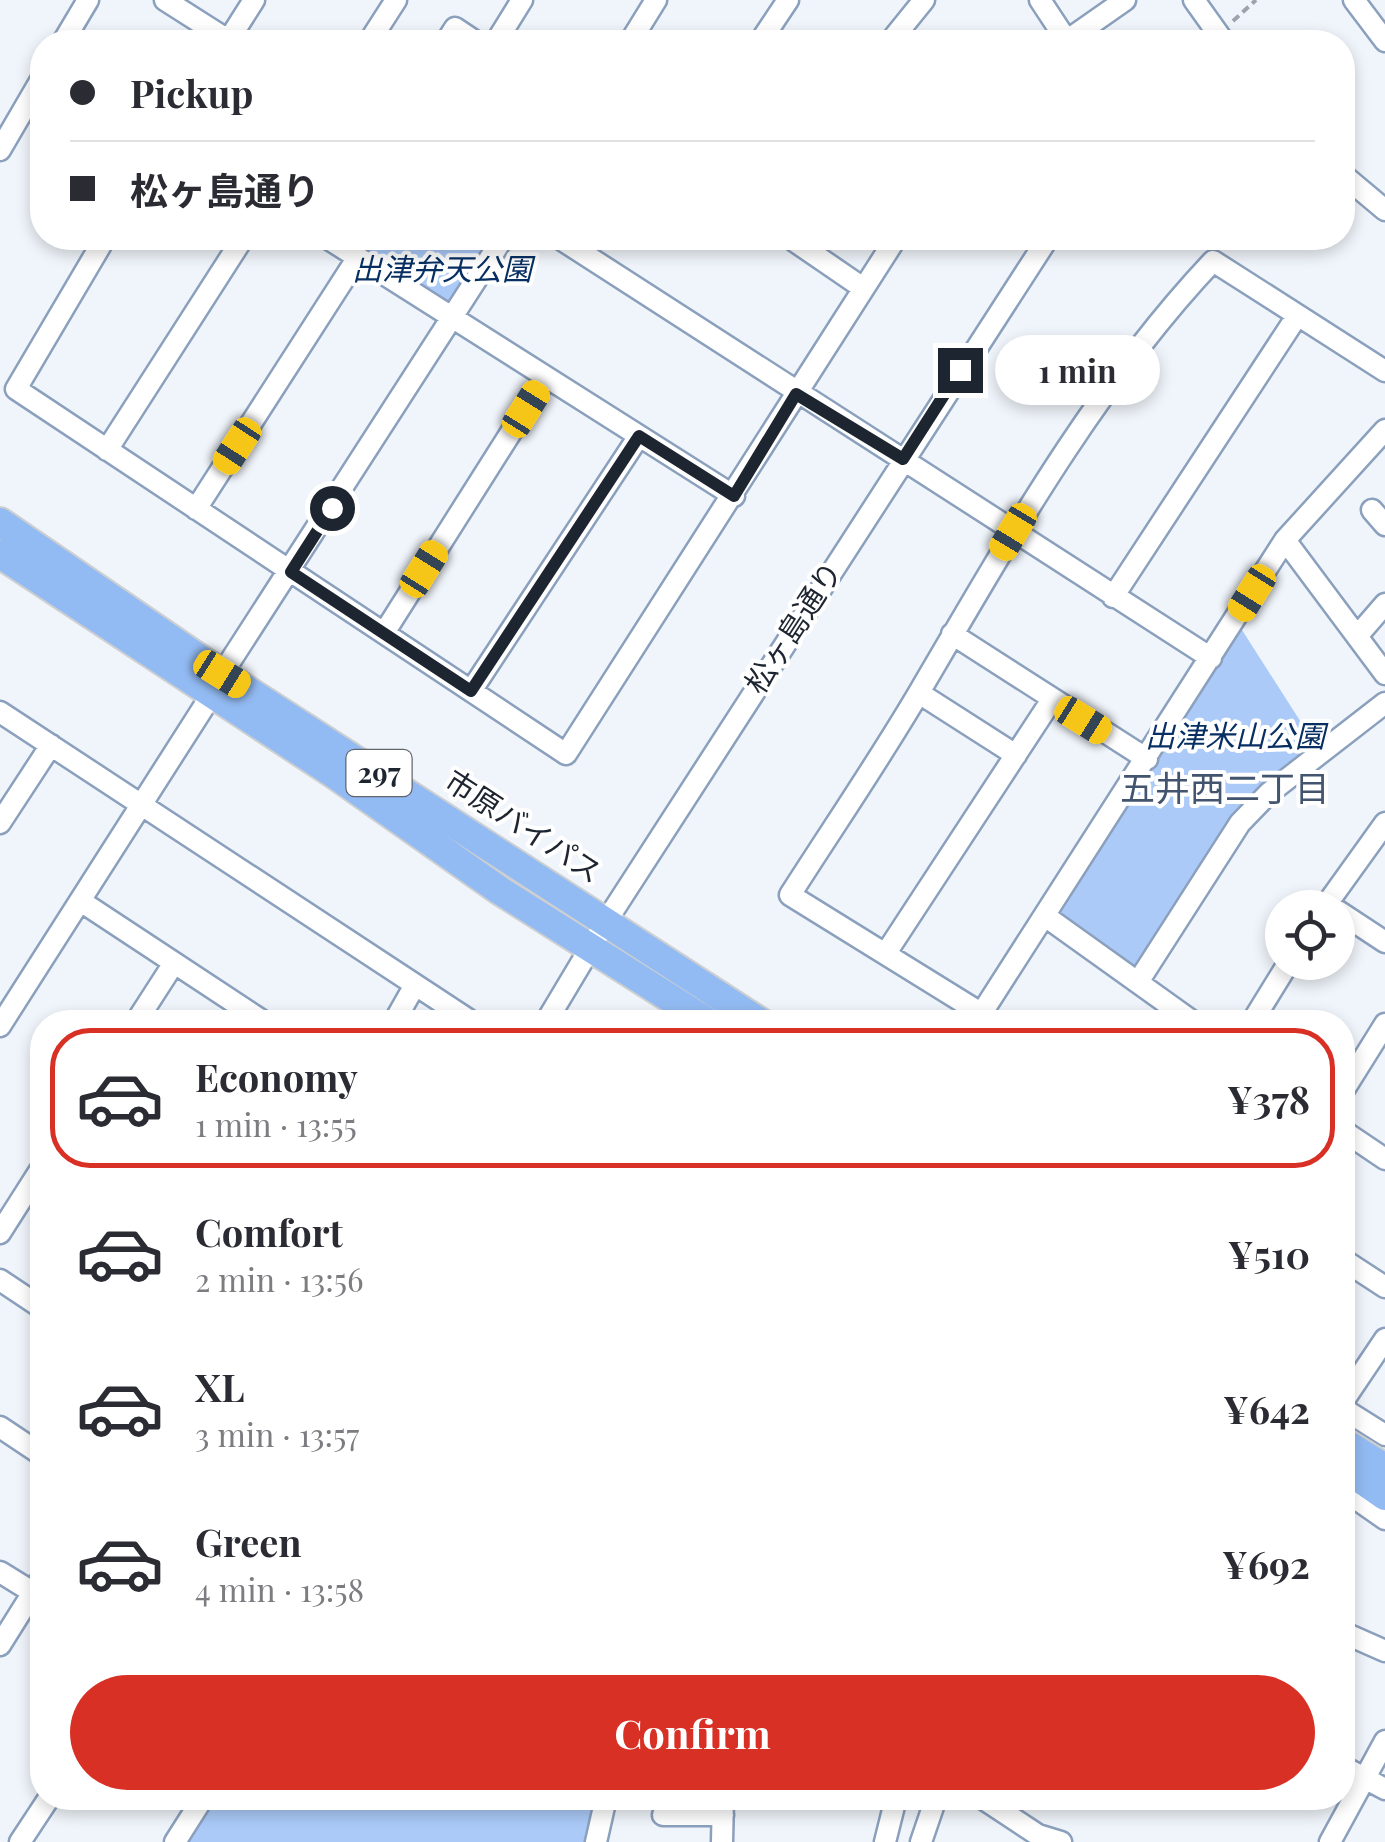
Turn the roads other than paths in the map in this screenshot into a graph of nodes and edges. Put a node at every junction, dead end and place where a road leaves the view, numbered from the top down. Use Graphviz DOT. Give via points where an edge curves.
graph roads {
  1 [pos="88,0"];
  2 [pos="165,0"];
  3 [pos="254,0"];
  4 [pos="396,0"];
  5 [pos="522,0"];
  6 [pos="656,0"];
  7 [pos="788,0"];
  8 [pos="924,0"];
  9 [pos="1040,0"];
  10 [pos="1125,0"];
  11 [pos="1194,0"];
  12 [pos="1354,0"];
  13 [pos="71,30"];
  14 [pos="211,30"];
  15 [pos="237,30"];
  16 [pos="377,30"];
  17 [pos="503,30"];
  18 [pos="637,30"];
  19 [pos="768,30"];
  20 [pos="900,30"];
  21 [pos="1059,30"];
  22 [pos="1083,30"];
  23 [pos="1216,30"];
  24 [pos="1385,40"];
  25 [pos="30,99"];
  26 [pos="0,150"];
  27 [pos="1355,185"];
  28 [pos="1385,210"];
  29 [pos="98,250"];
  30 [pos="236,250"];
  31 [pos="346,250"];
  32 [pos="495,250"];
  33 [pos="577,250"];
  34 [pos="808,250"];
  35 [pos="888,250"];
  36 [pos="1040,250"];
  37 [pos="358,258"];
  38 [pos="863,288"];
  39 [pos="1297,316"];
  40 [pos="452,317"];
  41 [pos="1385,370"];
  42 [pos="546,376"];
  43 [pos="796,394"];
  44 [pos="1385,430"];
  45 [pos="639,436"];
  46 [pos="107,450"];
  47 [pos="903,459"];
  48 [pos="734,496"];
  49 [pos="196,508"];
  50 [pos="0,522"];
  51 [pos="1013,532"];
  52 [pos="1285,540"];
  53 [pos="0,554"];
  54 [pos="291,572"];
  55 [pos="1113,597"];
  56 [pos="1385,604"];
  57 [pos="384,633"];
  58 [pos="952,634"];
  59 [pos="1359,634"];
  60 [pos="1211,658"];
  61 [pos="1385,674"];
  62 [pos="217,684"];
  63 [pos="471,691"];
  64 [pos="919,693"];
  65 [pos="1051,701"];
  66 [pos="1385,703"];
  67 [pos="0,712"];
  68 [pos="51,745"];
  69 [pos="1016,756"];
  70 [pos="1147,759"];
  71 [pos="143,806"];
  72 [pos="1385,823"];
  73 [pos="0,824"];
  74 [pos="1341,890"];
  75 [pos="82,902"];
  76 [pos="1045,916"];
  77 [pos="607,920"];
  78 [pos="1355,923"];
  79 [pos="1385,942"];
  80 [pos="591,948"];
  81 [pos="886,953"];
  82 [pos="174,963"];
  83 [pos="1278,980"];
  84 [pos="1138,982"];
  85 [pos="416,985"];
  86 [pos="144,1010"];
  87 [pos="246,1010"];
  88 [pos="401,1010"];
  89 [pos="454,1010"];
  90 [pos="553,1010"];
  91 [pos="689,1010"];
  92 [pos="742,1010"];
  93 [pos="972,1010"];
  94 [pos="990,1010"];
  95 [pos="1176,1010"];
  96 [pos="1259,1010"];
  97 [pos="1385,1024"];
  98 [pos="0,1026"];
  99 [pos="1377,1055"];
  100 [pos="1355,1079"];
  101 [pos="1355,1139"];
  102 [pos="1385,1159"];
  103 [pos="30,1186"];
  104 [pos="0,1233"];
  105 [pos="1355,1267"];
  106 [pos="0,1280"];
  107 [pos="1385,1287"];
  108 [pos="30,1300"];
  109 [pos="1385,1339"];
  110 [pos="1355,1385"];
  111 [pos="1355,1414"];
  112 [pos="0,1427"];
  113 [pos="1385,1435"];
  114 [pos="30,1447"];
  115 [pos="1355,1449"];
  116 [pos="1385,1468"];
  117 [pos="1355,1475"];
  118 [pos="1385,1496"];
  119 [pos="1355,1498"];
  120 [pos="1385,1519"];
  121 [pos="0,1572"];
  122 [pos="30,1583"];
  123 [pos="30,1599"];
  124 [pos="1355,1638"];
  125 [pos="0,1646"];
  126 [pos="1385,1651"];
  127 [pos="1385,1741"];
  128 [pos="1355,1774"];
  129 [pos="1364,1780"];
  130 [pos="1385,1789"];
  131 [pos="1355,1796"];
  132 [pos="41,1810"];
  133 [pos="195,1810"];
  134 [pos="603,1810"];
  135 [pos="694,1810"];
  136 [pos="723,1810"];
  137 [pos="893,1810"];
  138 [pos="932,1810"];
  139 [pos="1004,1810"];
  140 [pos="1348,1810"];
  141 [pos="664,1814"];
  142 [pos="1036,1838"];
  143 [pos="20,1842"];
  144 [pos="175,1842"];
  145 [pos="596,1842"];
  146 [pos="722,1842"];
  147 [pos="884,1842"];
  148 [pos="921,1842"];
  149 [pos="1061,1842"];
  150 [pos="1330,1842"];
  1 -- 13 [label="street"];
  2 -- 14 [label="street"];
  3 -- 15 [label="street"];
  4 -- 16 [label="street"];
  5 -- 17 [label="street"];
  6 -- 18 [label="street"];
  7 -- 19 [label="street"];
  8 -- 20 [label="street"];
  9 -- 21 [label="street"];
  10 -- 22 [label="street"];
  11 -- 23 [label="street"];
  12 -- 24 [label="street"];
  25 -- 26 [label="street"];
  27 -- 28 [label="street"];
  29 -- 46 [label="street" via="16,389"];
  30 -- 46 [label="street"];
  31 -- 37 [label="street"];
  32 -- 40 [label="street"];
  33 -- 43 [label="street"];
  34 -- 38 [label="street"];
  35 -- 38 [label="street"];
  36 -- 47 [label="street, 松ヶ島通り"];
  37 -- 40 [label="street"];
  37 -- 49 [label="street"];
  38 -- 43 [label="street"];
  39 -- 41 [label="street"];
  39 -- 51 [label="street" via="1212,261 1158,318"];
  39 -- 55 [label="street"];
  40 -- 42 [label="street"];
  40 -- 54 [label="street"];
  42 -- 45 [label="street"];
  42 -- 57 [label="street"];
  43 -- 47 [label="street"];
  43 -- 48 [label="street"];
  44 -- 52 [label="street"];
  45 -- 48 [label="street"];
  45 -- 63 [label="street"];
  46 -- 49 [label="street"];
  47 -- 51 [label="street"];
  47 -- 77 [label="street, 松ヶ島通り"];
  48 -- 63 [label="street" via="566,754"];
  49 -- 54 [label="street"];
  50 -- 62 [label="highway, 市原バイパス / 297"];
  51 -- 55 [label="street"];
  51 -- 58 [label="street"];
  52 -- 59 [label="street"];
  52 -- 60 [label="street"];
  53 -- 62 [label="highway, 市原バイパス / 297"];
  54 -- 57 [label="street"];
  54 -- 62 [label="street"];
  55 -- 60 [label="street"];
  56 -- 59 [label="street"];
  57 -- 63 [label="street"];
  58 -- 64 [label="street"];
  58 -- 65 [label="street"];
  59 -- 61 [label="street"];
  60 -- 70 [label="street"];
  62 -- 71 [label="street"];
  62 -- 77 [label="highway, 市原バイパス / 297"];
  62 -- 80 [label="highway, 市原バイパス / 297"];
  64 -- 69 [label="street"];
  64 -- 81 [label="street" via="790,895"];
  65 -- 69 [label="street"];
  65 -- 70 [label="street"];
  66 -- 84 [label="street" via="1240,823"];
  67 -- 68 [label="street"];
  68 -- 71 [label="street"];
  68 -- 73 [label="street"];
  69 -- 81 [label="street"];
  70 -- 76 [label="street"];
  71 -- 75 [label="street"];
  71 -- 85 [label="street"];
  72 -- 74 [label="street"];
  75 -- 82 [label="street"];
  75 -- 98 [label="street"];
  76 -- 84 [label="street"];
  76 -- 94 [label="street"];
  77 -- 80 [label="street, 松ヶ島通り"];
  77 -- 92 [label="highway, 市原バイパス / 297"];
  78 -- 79 [label="street"];
  80 -- 90 [label="street, 松ヶ島通り"];
  80 -- 91 [label="highway, 市原バイパス / 297"];
  81 -- 93 [label="street"];
  82 -- 86 [label="street"];
  82 -- 87 [label="street"];
  83 -- 96 [label="street"];
  84 -- 95 [label="street"];
  85 -- 88 [label="street"];
  85 -- 89 [label="street"];
  97 -- 99 [label="street"];
  99 -- 100 [label="street"];
  101 -- 102 [label="street"];
  103 -- 104 [label="street"];
  105 -- 107 [label="street"];
  106 -- 108 [label="street"];
  109 -- 110 [label="street"];
  111 -- 113 [label="street"];
  112 -- 114 [label="street"];
  115 -- 116 [label="highway"];
  117 -- 118 [label="highway"];
  119 -- 120 [label="street"];
  121 -- 122 [label="street"];
  123 -- 125 [label="street"];
  124 -- 126 [label="street"];
  127 -- 129 [label="street"];
  128 -- 129 [label="street"];
  129 -- 130 [label="street"];
  129 -- 131 [label="street"];
  132 -- 143 [label="street"];
  133 -- 144 [label="street"];
  134 -- 145 [label="street"];
  135 -- 141 [label="street"];
  136 -- 146 [label="street"];
  137 -- 147 [label="street"];
  138 -- 148 [label="street"];
  139 -- 142 [label="street"];
  140 -- 150 [label="street"];
  142 -- 149 [label="street"];
}
